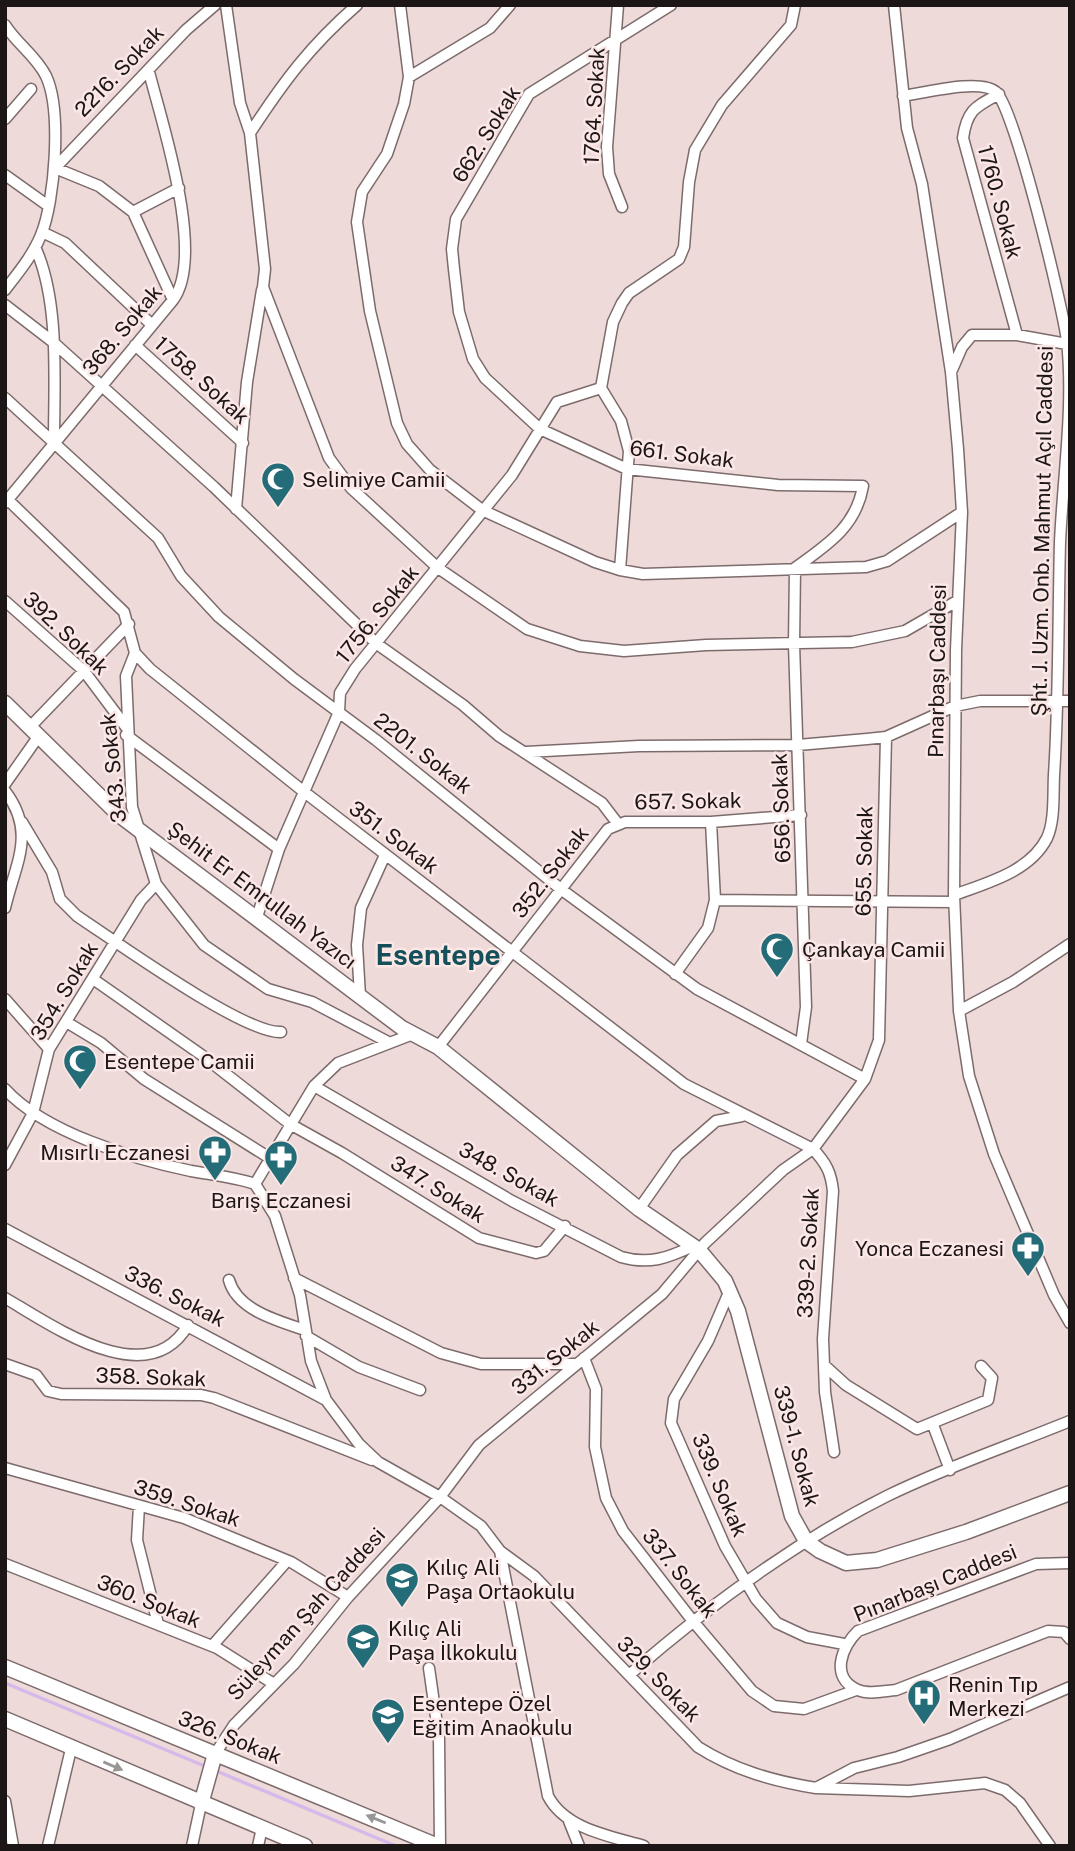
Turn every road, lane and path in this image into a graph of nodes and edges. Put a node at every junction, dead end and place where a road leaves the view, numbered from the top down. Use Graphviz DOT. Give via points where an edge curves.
graph roads {
  1 [pos="215,5"];
  2 [pos="226,5"];
  3 [pos="357,5"];
  4 [pos="400,5"];
  5 [pos="510,5"];
  6 [pos="618,5"];
  7 [pos="671,5"];
  8 [pos="795,5"];
  9 [pos="894,5"];
  10 [pos="5,25"];
  11 [pos="617,40"];
  12 [pos="149,72"];
  13 [pos="409,77"];
  14 [pos="31,89"];
  15 [pos="999,94"];
  16 [pos="903,96"];
  17 [pos="5,119"];
  18 [pos="250,133"];
  19 [pos="55,168"];
  20 [pos="5,175"];
  21 [pos="179,188"];
  22 [pos="47,205"];
  23 [pos="622,207"];
  24 [pos="133,212"];
  25 [pos="455,228"];
  26 [pos="42,232"];
  27 [pos="36,247"];
  28 [pos="5,267"];
  29 [pos="16,275"];
  30 [pos="263,288"];
  31 [pos="5,290"];
  32 [pos="173,300"];
  33 [pos="5,305"];
  34 [pos="152,325"];
  35 [pos="1017,335"];
  36 [pos="53,341"];
  37 [pos="1067,344"];
  38 [pos="135,345"];
  39 [pos="951,372"];
  40 [pos="102,385"];
  41 [pos="601,388"];
  42 [pos="5,398"];
  43 [pos="1068,422"];
  44 [pos="540,429"];
  45 [pos="54,442"];
  46 [pos="243,443"];
  47 [pos="627,469"];
  48 [pos="6,500"];
  49 [pos="236,509"];
  50 [pos="482,509"];
  51 [pos="962,512"];
  52 [pos="438,568"];
  53 [pos="795,568"];
  54 [pos="620,570"];
  55 [pos="5,601"];
  56 [pos="957,601"];
  57 [pos="129,624"];
  58 [pos="377,644"];
  59 [pos="794,644"];
  60 [pos="135,653"];
  61 [pos="84,671"];
  62 [pos="1064,701"];
  63 [pos="5,703"];
  64 [pos="955,706"];
  65 [pos="339,712"];
  66 [pos="126,731"];
  67 [pos="34,732"];
  68 [pos="887,737"];
  69 [pos="798,745"];
  70 [pos="526,752"];
  71 [pos="5,784"];
  72 [pos="303,791"];
  73 [pos="7,796"];
  74 [pos="801,816"];
  75 [pos="22,822"];
  76 [pos="711,822"];
  77 [pos="618,824"];
  78 [pos="138,829"];
  79 [pos="279,849"];
  80 [pos="385,855"];
  81 [pos="156,884"];
  82 [pos="562,890"];
  83 [pos="954,899"];
  84 [pos="803,900"];
  85 [pos="715,901"];
  86 [pos="882,901"];
  87 [pos="5,908"];
  88 [pos="257,917"];
  89 [pos="116,942"];
  90 [pos="1070,944"];
  91 [pos="513,953"];
  92 [pos="676,974"];
  93 [pos="93,979"];
  94 [pos="360,996"];
  95 [pos="5,999"];
  96 [pos="959,1011"];
  97 [pos="68,1023"];
  98 [pos="281,1032"];
  99 [pos="413,1034"];
  100 [pos="388,1042"];
  101 [pos="801,1045"];
  102 [pos="438,1047"];
  103 [pos="49,1049"];
  104 [pos="865,1079"];
  105 [pos="314,1086"];
  106 [pos="5,1089"];
  107 [pos="33,1113"];
  108 [pos="742,1116"];
  109 [pos="290,1125"];
  110 [pos="813,1149"];
  111 [pos="268,1157"];
  112 [pos="5,1165"];
  113 [pos="255,1184"];
  114 [pos="639,1209"];
  115 [pos="565,1226"];
  116 [pos="5,1229"];
  117 [pos="696,1248"];
  118 [pos="294,1278"];
  119 [pos="229,1280"];
  120 [pos="730,1290"];
  121 [pos="5,1298"];
  122 [pos="1070,1322"];
  123 [pos="188,1325"];
  124 [pos="306,1333"];
  125 [pos="580,1361"];
  126 [pos="5,1364"];
  127 [pos="824,1365"];
  128 [pos="981,1367"];
  129 [pos="420,1390"];
  130 [pos="326,1400"];
  131 [pos="1070,1421"];
  132 [pos="933,1425"];
  133 [pos="834,1452"];
  134 [pos="378,1462"];
  135 [pos="5,1468"];
  136 [pos="950,1470"];
  137 [pos="1070,1493"];
  138 [pos="440,1497"];
  139 [pos="139,1506"];
  140 [pos="806,1541"];
  141 [pos="500,1551"];
  142 [pos="286,1560"];
  143 [pos="1070,1563"];
  144 [pos="5,1564"];
  145 [pos="746,1582"];
  146 [pos="348,1597"];
  147 [pos="692,1620"];
  148 [pos="158,1624"];
  149 [pos="1070,1639"];
  150 [pos="844,1644"];
  151 [pos="212,1646"];
  152 [pos="5,1667"];
  153 [pos="429,1668"];
  154 [pos="629,1675"];
  155 [pos="274,1684"];
  156 [pos="1070,1687"];
  157 [pos="856,1690"];
  158 [pos="5,1719"];
  159 [pos="71,1749"];
  160 [pos="215,1754"];
  161 [pos="816,1788"];
  162 [pos="5,1801"];
  163 [pos="201,1804"];
  164 [pos="569,1821"];
  165 [pos="262,1828"];
  166 [pos="13,1846"];
  167 [pos="48,1846"];
  168 [pos="192,1846"];
  169 [pos="258,1846"];
  170 [pos="305,1846"];
  171 [pos="439,1846"];
  172 [pos="579,1846"];
  173 [pos="644,1846"];
  174 [pos="1050,1846"];
  1 -- 12 [label="street, 2216. Sokak"];
  2 -- 18 [label="street" via="240,103"];
  3 -- 18 [label="street" via="321,36 287,76"];
  4 -- 13 [label="street"];
  5 -- 13 [label="street" via="490,28"];
  6 -- 11 [label="street, 1764. Sokak"];
  7 -- 11 [label="street, 662. Sokak"];
  8 -- 41 [label="street" via="791,25 722,105 695,150 684,247 679,259 629,293 622,303 612,322"];
  9 -- 16 [label="street, Pınarbaşı Caddesi"];
  10 -- 19 [label="street" via="47,78 54,108"];
  11 -- 23 [label="street, 1764. Sokak" via="607,147 609,174"];
  11 -- 25 [label="street, 662. Sokak" via="529,94"];
  12 -- 19 [label="street, 2216. Sokak"];
  12 -- 21 [label="street, 368. Sokak"];
  13 -- 50 [label="street" via="387,154 362,192 356,222 367,295 397,423 407,444 430,470"];
  14 -- 17 [label="street"];
  15 -- 16 [label="street" via="973,86"];
  15 -- 35 [label="street, 1760. Sokak" via="976,106 965,120 963,138"];
  15 -- 37 [label="street, Şht. J. Uzm. Onb. Mahmut Açıl Caddesi" via="1054,274"];
  16 -- 39 [label="street, Pınarbaşı Caddesi" via="922,184"];
  18 -- 30 [label="street" via="265,269"];
  19 -- 22 [label="street"];
  19 -- 24 [label="street" via="99,186"];
  20 -- 22 [label="street"];
  21 -- 24 [label="street"];
  21 -- 32 [label="street, 368. Sokak" via="185,278"];
  22 -- 26 [label="street"];
  24 -- 32 [label="street"];
  25 -- 44 [label="street, 661. Sokak" via="453,269 473,359 485,378"];
  26 -- 27 [label="street"];
  26 -- 34 [label="street, 1758. Sokak" via="65,243"];
  27 -- 29 [label="street"];
  27 -- 36 [label="street" via="47,285"];
  28 -- 29 [label="street"];
  29 -- 31 [label="street"];
  30 -- 46 [label="street" via="247,382"];
  30 -- 52 [label="street" via="329,458 351,488"];
  32 -- 34 [label="street, 368. Sokak"];
  33 -- 36 [label="street, 657. Sokak"];
  34 -- 38 [label="street, 368. Sokak"];
  35 -- 37 [label="street"];
  35 -- 39 [label="street" via="972,335"];
  36 -- 40 [label="street, 657. Sokak"];
  36 -- 45 [label="street"];
  37 -- 43 [label="street, Şht. J. Uzm. Onb. Mahmut Açıl Caddesi"];
  38 -- 40 [label="street, 368. Sokak"];
  38 -- 46 [label="street, 1758. Sokak"];
  39 -- 51 [label="street, Pınarbaşı Caddesi"];
  40 -- 45 [label="street, 368. Sokak"];
  40 -- 49 [label="street, 657. Sokak"];
  41 -- 44 [label="street, 1756. Sokak" via="557,402"];
  41 -- 47 [label="street" via="621,421 629,451"];
  42 -- 45 [label="street, 2201. Sokak"];
  43 -- 62 [label="street, Şht. J. Uzm. Onb. Mahmut Açıl Caddesi" via="1060,541"];
  44 -- 47 [label="street, 661. Sokak"];
  44 -- 50 [label="street, 1756. Sokak" via="512,474"];
  45 -- 48 [label="street, 368. Sokak"];
  45 -- 65 [label="street, 2201. Sokak" via="158,538 181,576 219,617"];
  46 -- 49 [label="street"];
  47 -- 53 [label="street, 661. Sokak" via="778,485 863,486 860,506 842,533"];
  47 -- 54 [label="street"];
  48 -- 57 [label="street" via="96,581"];
  49 -- 58 [label="street, 657. Sokak"];
  50 -- 52 [label="street, 1756. Sokak"];
  50 -- 54 [label="street"];
  51 -- 53 [label="street" via="887,561 866,567"];
  51 -- 56 [label="street, Pınarbaşı Caddesi"];
  52 -- 58 [label="street, 1756. Sokak"];
  52 -- 59 [label="street" via="527,629 580,646 624,651"];
  53 -- 54 [label="street" via="643,574"];
  53 -- 59 [label="street, 656. Sokak"];
  55 -- 61 [label="street, 392. Sokak"];
  56 -- 59 [label="street" via="905,631 852,642"];
  56 -- 64 [label="street, Pınarbaşı Caddesi"];
  57 -- 60 [label="street"];
  57 -- 61 [label="street"];
  58 -- 65 [label="street, 1756. Sokak" via="340,694"];
  58 -- 70 [label="street, 657. Sokak"];
  59 -- 69 [label="street, 656. Sokak"];
  60 -- 66 [label="street, 343. Sokak" via="126,676"];
  60 -- 72 [label="street, 351. Sokak"];
  61 -- 66 [label="street, 392. Sokak"];
  61 -- 67 [label="street"];
  62 -- 64 [label="street" via="980,701"];
  62 -- 83 [label="street, Şht. J. Uzm. Onb. Mahmut Açıl Caddesi" via="1047,838 1028,860"];
  63 -- 67 [label="street, Şehit Er Emrullah Yazıcı"];
  64 -- 68 [label="street"];
  64 -- 83 [label="street, Pınarbaşı Caddesi"];
  65 -- 72 [label="street, 1756. Sokak"];
  65 -- 82 [label="street, 2201. Sokak"];
  66 -- 78 [label="street, 343. Sokak"];
  66 -- 79 [label="street, 392. Sokak"];
  67 -- 71 [label="street"];
  67 -- 78 [label="street, Şehit Er Emrullah Yazıcı"];
  68 -- 69 [label="street"];
  68 -- 86 [label="street, 655. Sokak"];
  69 -- 70 [label="street"];
  69 -- 74 [label="street, 656. Sokak"];
  70 -- 77 [label="street, 657. Sokak" via="602,803"];
  72 -- 79 [label="street, 1756. Sokak"];
  72 -- 80 [label="street, 351. Sokak"];
  73 -- 75 [label="street"];
  74 -- 76 [label="street, 657. Sokak"];
  74 -- 84 [label="street, 656. Sokak"];
  75 -- 87 [label="street" via="18,867"];
  75 -- 89 [label="street" via="52,872 60,899"];
  76 -- 77 [label="street, 657. Sokak"];
  76 -- 85 [label="street"];
  77 -- 82 [label="street, 352. Sokak" via="608,829"];
  78 -- 81 [label="street, 343. Sokak"];
  78 -- 88 [label="street, Şehit Er Emrullah Yazıcı"];
  79 -- 88 [label="street, 1756. Sokak"];
  80 -- 91 [label="street, 351. Sokak"];
  80 -- 94 [label="street" via="361,908 357,945"];
  81 -- 89 [label="street, 354. Sokak"];
  81 -- 100 [label="street, 343. Sokak" via="204,945 268,989 312,1002"];
  82 -- 91 [label="street, 352. Sokak"];
  82 -- 92 [label="street, 2201. Sokak"];
  83 -- 86 [label="street, Şht. J. Uzm. Onb. Mahmut Açıl Caddesi"];
  83 -- 96 [label="street, Pınarbaşı Caddesi"];
  84 -- 85 [label="street, Şht. J. Uzm. Onb. Mahmut Açıl Caddesi"];
  84 -- 86 [label="street, Şht. J. Uzm. Onb. Mahmut Açıl Caddesi"];
  84 -- 101 [label="street, 656. Sokak" via="806,1023"];
  85 -- 92 [label="street" via="708,928"];
  86 -- 104 [label="street, 655. Sokak" via="879,1040"];
  88 -- 94 [label="street, Şehit Er Emrullah Yazıcı"];
  89 -- 93 [label="street, 354. Sokak"];
  89 -- 98 [label="street" via="224,1011 268,1033"];
  90 -- 96 [label="street"];
  91 -- 102 [label="street, 352. Sokak"];
  91 -- 108 [label="street, 351. Sokak" via="684,1084"];
  92 -- 101 [label="street, 2201. Sokak"];
  93 -- 97 [label="street, 354. Sokak"];
  93 -- 109 [label="street" via="203,1056"];
  94 -- 99 [label="street, Şehit Er Emrullah Yazıcı"];
  95 -- 103 [label="street"];
  96 -- 122 [label="street, Pınarbaşı Caddesi" via="970,1076 994,1154"];
  97 -- 103 [label="street, 354. Sokak"];
  97 -- 111 [label="street" via="144,1079"];
  99 -- 100 [label="street"];
  99 -- 102 [label="street, Şehit Er Emrullah Yazıcı"];
  100 -- 105 [label="street" via="338,1063"];
  101 -- 104 [label="street, 2201. Sokak"];
  102 -- 114 [label="street, Şehit Er Emrullah Yazıcı"];
  103 -- 107 [label="street, 354. Sokak"];
  104 -- 110 [label="street, 655. Sokak"];
  105 -- 109 [label="street"];
  105 -- 115 [label="street, 348. Sokak" via="512,1201"];
  106 -- 107 [label="street"];
  107 -- 112 [label="street, 354. Sokak"];
  107 -- 113 [label="street" via="129,1155"];
  108 -- 110 [label="street, 351. Sokak"];
  108 -- 114 [label="street" via="716,1121 677,1155"];
  109 -- 111 [label="street"];
  109 -- 115 [label="street, 347. Sokak" via="479,1238 536,1253 544,1251"];
  110 -- 117 [label="street, 655. Sokak"];
  110 -- 127 [label="street, 339-2. Sokak" via="831,1172 833,1191"];
  111 -- 113 [label="street"];
  113 -- 118 [label="street" via="271,1206"];
  114 -- 117 [label="street, 339-1. Sokak"];
  115 -- 117 [label="street, 348. Sokak" via="621,1257 640,1262"];
  116 -- 123 [label="street, 336. Sokak"];
  117 -- 120 [label="street, 339-1. Sokak"];
  117 -- 125 [label="street, 331. Sokak" via="662,1294"];
  118 -- 124 [label="street"];
  118 -- 125 [label="street" via="441,1353 481,1364"];
  119 -- 124 [label="street" via="232,1292 250,1309"];
  120 -- 140 [label="street, 339-1. Sokak" via="754,1363 792,1516"];
  120 -- 145 [label="street, 339. Sokak" via="708,1341 674,1399 671,1423 725,1546"];
  121 -- 123 [label="street" via="72,1336 121,1354 151,1356 170,1347"];
  123 -- 130 [label="street, 336. Sokak"];
  124 -- 129 [label="street" via="359,1367"];
  124 -- 130 [label="street"];
  125 -- 138 [label="street, 331. Sokak" via="479,1445"];
  125 -- 147 [label="street, 337. Sokak" via="596,1389 595,1447 606,1498 623,1531"];
  126 -- 134 [label="street, 358. Sokak" via="36,1375 48,1391 61,1394 214,1398"];
  127 -- 132 [label="street" via="846,1385 917,1429"];
  127 -- 133 [label="street, 339-2. Sokak"];
  128 -- 132 [label="street" via="992,1378 988,1400"];
  130 -- 134 [label="street"];
  131 -- 136 [label="street"];
  132 -- 136 [label="street"];
  134 -- 138 [label="street"];
  135 -- 139 [label="street, 359. Sokak"];
  136 -- 140 [label="street" via="888,1496"];
  137 -- 140 [label="street" via="877,1560 846,1563"];
  138 -- 141 [label="street" via="481,1526"];
  138 -- 146 [label="street, Süleyman Şah Caddesi"];
  139 -- 142 [label="street, 359. Sokak" via="184,1518"];
  139 -- 148 [label="street" via="137,1540"];
  140 -- 145 [label="street"];
  141 -- 154 [label="street, 329. Sokak" via="534,1576"];
  141 -- 164 [label="street" via="548,1796 555,1810"];
  142 -- 146 [label="street, 359. Sokak"];
  142 -- 151 [label="street"];
  143 -- 150 [label="street, Pınarbaşı Caddesi" via="1036,1564 858,1631"];
  144 -- 148 [label="street, 360. Sokak"];
  145 -- 147 [label="street"];
  145 -- 150 [label="street, 339. Sokak" via="777,1623 807,1637"];
  146 -- 155 [label="street, Süleyman Şah Caddesi"];
  147 -- 154 [label="street"];
  147 -- 157 [label="street, 337. Sokak" via="752,1691 774,1706 804,1709"];
  148 -- 151 [label="street, 360. Sokak"];
  149 -- 157 [label="street" via="1064,1632 1048,1631 896,1690"];
  150 -- 157 [label="street, Pınarbaşı Caddesi" via="840,1664 845,1679"];
  151 -- 155 [label="street, 360. Sokak"];
  152 -- 160 [label="street, 326. Sokak"];
  153 -- 171 [label="street" via="439,1738"];
  154 -- 161 [label="street, 329. Sokak" via="698,1748 724,1764"];
  155 -- 160 [label="street, Süleyman Şah Caddesi" via="233,1725"];
  156 -- 161 [label="street" via="950,1739 854,1769"];
  158 -- 159 [label="street"];
  159 -- 163 [label="street, one-way"];
  159 -- 167 [label="street"];
  160 -- 163 [label="street, Süleyman Şah Caddesi"];
  171 -- 160 [label="street, 326. Sokak, one-way"];
  161 -- 174 [label="street" via="909,1791 985,1783 1005,1790 1020,1803"];
  162 -- 166 [label="street"];
  163 -- 165 [label="street"];
  163 -- 168 [label="street, Süleyman Şah Caddesi"];
  164 -- 172 [label="street"];
  164 -- 173 [label="street"];
  165 -- 169 [label="street"];
  165 -- 170 [label="street"];
}
